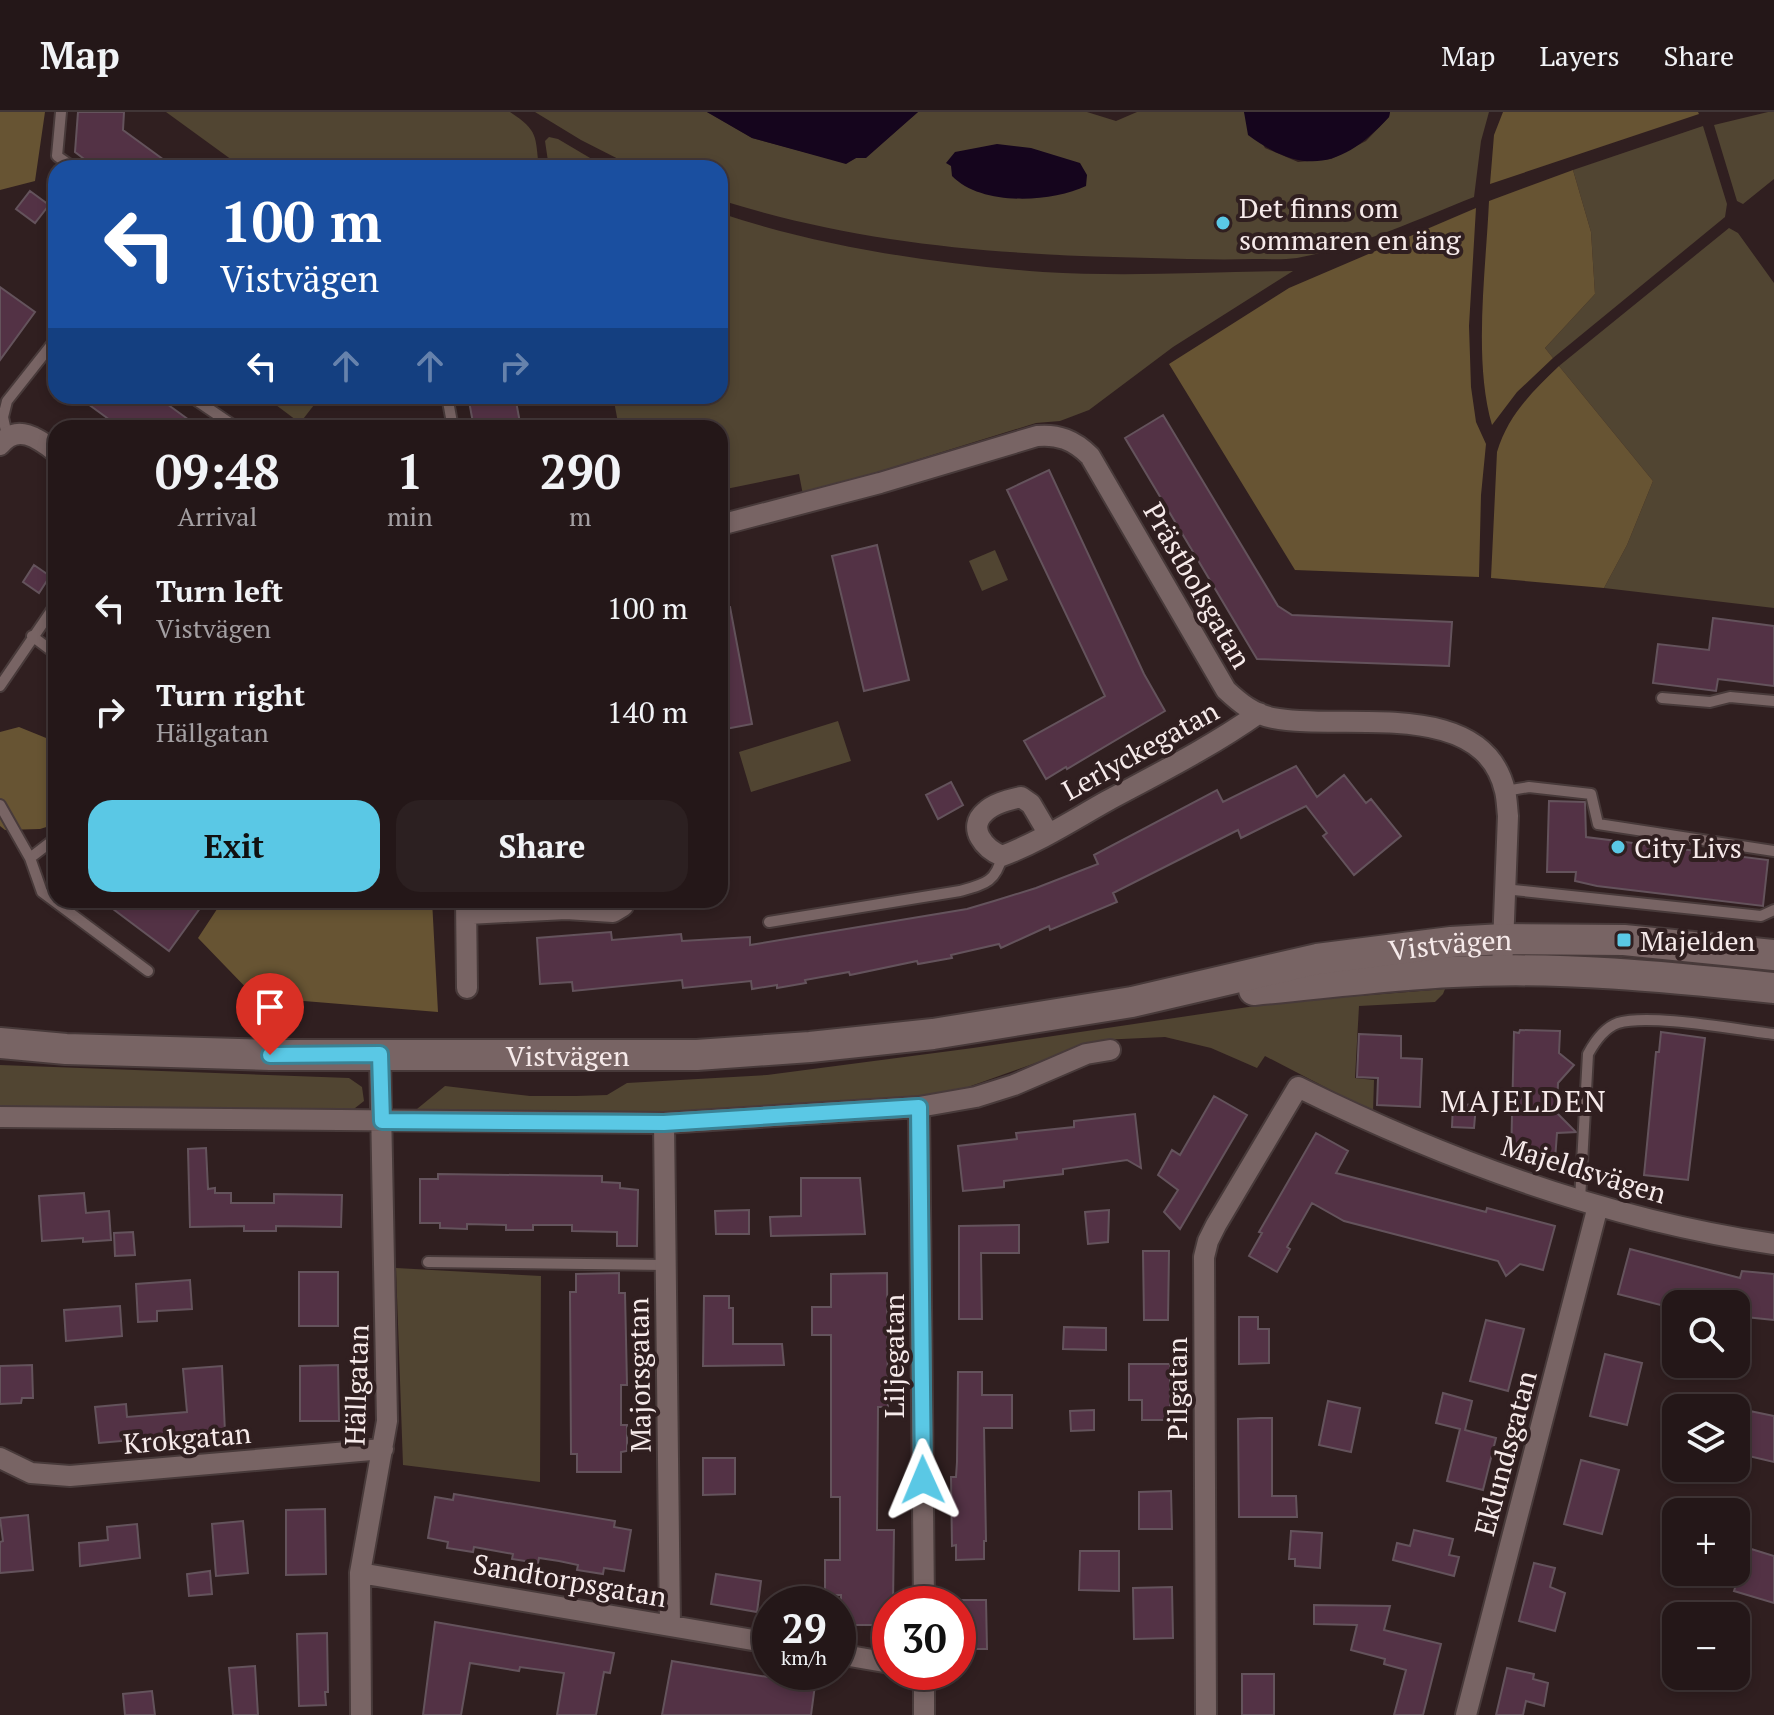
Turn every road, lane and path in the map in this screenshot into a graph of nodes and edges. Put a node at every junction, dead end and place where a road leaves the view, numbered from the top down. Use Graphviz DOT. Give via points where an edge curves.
graph roads {
  1 [pos="61,112"];
  2 [pos="63,160"];
  3 [pos="48,349"];
  4 [pos="202,404"];
  5 [pos="225,420"];
  6 [pos="3,441"];
  7 [pos="48,447"];
  8 [pos="728,523"];
  9 [pos="48,615"];
  10 [pos="32,636"];
  11 [pos="48,648"];
  12 [pos="0,686"];
  13 [pos="1662,698"];
  14 [pos="1774,701"];
  15 [pos="1259,713"];
  16 [pos="1505,791"];
  17 [pos="0,805"];
  18 [pos="1048,833"];
  19 [pos="48,844"];
  20 [pos="1774,851"];
  21 [pos="1002,856"];
  22 [pos="30,858"];
  23 [pos="1504,889"];
  24 [pos="48,896"];
  25 [pos="63,908"];
  26 [pos="467,908"];
  27 [pos="587,908"];
  28 [pos="620,908"];
  29 [pos="1774,910"];
  30 [pos="769,922"];
  31 [pos="1503,939"];
  32 [pos="1774,955"];
  33 [pos="148,971"];
  34 [pos="1502,971"];
  35 [pos="467,988"];
  36 [pos="1774,988"];
  37 [pos="1132,1002"];
  38 [pos="1774,1034"];
  39 [pos="0,1043"];
  40 [pos="1110,1050"];
  41 [pos="380,1054"];
  42 [pos="1298,1087"];
  43 [pos="919,1107"];
  44 [pos="0,1117"];
  45 [pos="382,1121"];
  46 [pos="664,1123"];
  47 [pos="1589,1203"];
  48 [pos="1774,1244"];
  49 [pos="428,1262"];
  50 [pos="666,1265"];
  51 [pos="383,1449"];
  52 [pos="0,1458"];
  53 [pos="360,1573"];
  54 [pos="924,1586"];
  55 [pos="670,1626"];
  56 [pos="752,1640"];
  57 [pos="924,1690"];
  58 [pos="361,1715"];
  59 [pos="924,1715"];
  60 [pos="1206,1715"];
  61 [pos="1466,1715"];
  1 -- 2 [label="lane" via="57,156"];
  3 -- 6 [label="lane" via="7,401"];
  4 -- 5 [label="lane"];
  6 -- 7 [label="street" via="21,433"];
  8 -- 15 [label="street, Prästbolsgatan" via="1037,436 1070,440 1090,456 1226,690"];
  9 -- 10 [label="lane"];
  10 -- 11 [label="lane"];
  10 -- 12 [label="lane"];
  13 -- 14 [label="lane"];
  15 -- 16 [label="street, Prästbolsgatan" via="1446,730 1482,752"];
  15 -- 18 [label="street, Lerlyckegatan" via="1227,736"];
  16 -- 20 [label="lane" via="1529,787 1591,794 1598,824"];
  16 -- 23 [label="street, Prästbolsgatan"];
  17 -- 22 [label="lane"];
  18 -- 21 [label="street, Lerlyckegatan"];
  18 -- 21 [label="street, Lerlyckegatan" via="1021,797 1001,803 977,822 983,844"];
  19 -- 22 [label="lane"];
  21 -- 30 [label="lane" via="998,873 960,891"];
  22 -- 24 [label="lane"];
  23 -- 29 [label="lane" via="1761,916"];
  23 -- 31 [label="street, Prästbolsgatan"];
  25 -- 33 [label="lane"];
  26 -- 35 [label="street"];
  27 -- 28 [label="street"];
  31 -- 32 [label="main road, Vistvägen" via="1624,940"];
  31 -- 34 [label="street, Prästbolsgatan"];
  31 -- 37 [label="main road, Vistvägen" via="1317,959"];
  34 -- 36 [label="main road, Vistvägen" via="1622,972"];
  34 -- 37 [label="main road, Vistvägen"];
  37 -- 41 [label="main road, Vistvägen" via="933,1034 697,1055"];
  38 -- 47 [label="lane" via="1643,1020 1617,1023 1603,1033 1588,1054"];
  39 -- 41 [label="main road, Vistvägen" via="270,1055"];
  40 -- 43 [label="street" via="1086,1054 976,1097"];
  41 -- 45 [label="street, Hällgatan"];
  42 -- 47 [label="street, Majeldsvägen" via="1423,1145"];
  42 -- 60 [label="street, Pilgatan" via="1216,1225 1204,1257"];
  43 -- 46 [label="street"];
  43 -- 54 [label="street, Liljegatan"];
  44 -- 45 [label="street"];
  45 -- 46 [label="street"];
  45 -- 51 [label="street, Hällgatan" via="388,1381"];
  46 -- 50 [label="street, Majorsgatan"];
  47 -- 48 [label="street, Majeldsvägen" via="1690,1230"];
  47 -- 61 [label="street, Eklundsgatan"];
  49 -- 50 [label="lane"];
  50 -- 55 [label="street, Majorsgatan"];
  51 -- 52 [label="street, Krokgatan" via="70,1476 31,1473"];
  51 -- 53 [label="street, Hällgatan"];
  53 -- 55 [label="street, Sandtorpsgatan"];
  53 -- 58 [label="street, Hällgatan"];
  55 -- 56 [label="street, Sandtorpsgatan"];
  57 -- 59 [label="street"];
}
